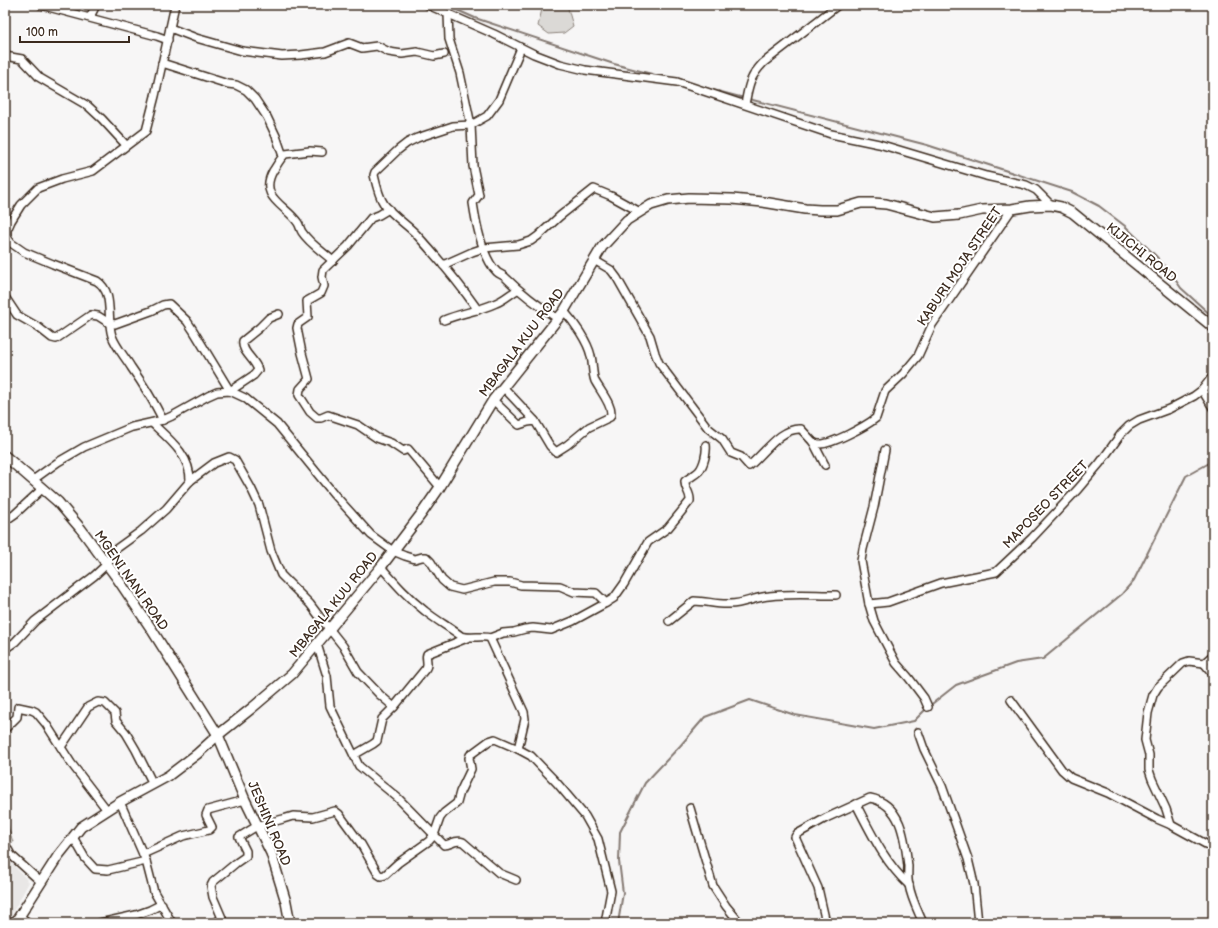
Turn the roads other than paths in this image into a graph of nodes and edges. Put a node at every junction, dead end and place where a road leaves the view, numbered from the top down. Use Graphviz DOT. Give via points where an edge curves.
graph roads {
  1 [pos="41,5"];
  2 [pos="96,5"];
  3 [pos="175,5"];
  4 [pos="428,5"];
  5 [pos="838,5"];
  6 [pos="448,14"];
  7 [pos="90,17"];
  8 [pos="170,28"];
  9 [pos="168,40"];
  10 [pos="521,48"];
  11 [pos="444,54"];
  12 [pos="5,56"];
  13 [pos="162,63"];
  14 [pos="745,104"];
  15 [pos="471,125"];
  16 [pos="126,145"];
  17 [pos="322,152"];
  18 [pos="283,156"];
  19 [pos="1051,205"];
  20 [pos="389,209"];
  21 [pos="1012,209"];
  22 [pos="640,212"];
  23 [pos="6,237"];
  24 [pos="484,248"];
  25 [pos="594,260"];
  26 [pos="333,261"];
  27 [pos="443,266"];
  28 [pos="517,290"];
  29 [pos="5,297"];
  30 [pos="478,310"];
  31 [pos="278,314"];
  32 [pos="561,315"];
  33 [pos="444,320"];
  34 [pos="109,323"];
  35 [pos="1213,327"];
  36 [pos="1213,376"];
  37 [pos="504,388"];
  38 [pos="1202,390"];
  39 [pos="230,391"];
  40 [pos="493,400"];
  41 [pos="1213,408"];
  42 [pos="163,420"];
  43 [pos="535,421"];
  44 [pos="152,423"];
  45 [pos="812,442"];
  46 [pos="706,444"];
  47 [pos="885,450"];
  48 [pos="5,456"];
  49 [pos="825,466"];
  50 [pos="33,480"];
  51 [pos="190,481"];
  52 [pos="440,487"];
  53 [pos="42,489"];
  54 [pos="5,521"];
  55 [pos="393,551"];
  56 [pos="107,564"];
  57 [pos="381,567"];
  58 [pos="836,595"];
  59 [pos="606,603"];
  60 [pos="869,604"];
  61 [pos="669,621"];
  62 [pos="329,629"];
  63 [pos="467,638"];
  64 [pos="490,638"];
  65 [pos="317,644"];
  66 [pos="5,649"];
  67 [pos="1213,655"];
  68 [pos="1204,663"];
  69 [pos="1213,674"];
  70 [pos="1012,700"];
  71 [pos="394,707"];
  72 [pos="928,707"];
  73 [pos="5,729"];
  74 [pos="918,732"];
  75 [pos="218,735"];
  76 [pos="61,747"];
  77 [pos="518,749"];
  78 [pos="354,755"];
  79 [pos="153,784"];
  80 [pos="245,800"];
  81 [pos="120,802"];
  82 [pos="856,804"];
  83 [pos="690,808"];
  84 [pos="107,810"];
  85 [pos="1171,825"];
  86 [pos="258,826"];
  87 [pos="434,835"];
  88 [pos="73,837"];
  89 [pos="5,844"];
  90 [pos="1213,848"];
  91 [pos="143,854"];
  92 [pos="146,861"];
  93 [pos="516,880"];
  94 [pos="42,882"];
  95 [pos="909,885"];
  96 [pos="162,904"];
  97 [pos="17,920"];
  98 [pos="29,923"];
  99 [pos="100,923"];
  100 [pos="172,923"];
  101 [pos="214,923"];
  102 [pos="290,923"];
  103 [pos="605,923"];
  104 [pos="740,923"];
  105 [pos="826,923"];
  106 [pos="923,923"];
  107 [pos="978,923"];
  1 -- 7 [label="street"];
  2 -- 7 [label="street"];
  3 -- 8 [label="street"];
  4 -- 6 [label="street"];
  5 -- 14 [label="street" via="763,63 750,81"];
  6 -- 10 [label="street"];
  6 -- 15 [label="street" via="449,38 460,73"];
  7 -- 9 [label="street"];
  8 -- 9 [label="street"];
  8 -- 11 [label="street" via="242,51 282,56 326,52 349,43 362,48 377,46 389,52 402,54"];
  9 -- 13 [label="street"];
  10 -- 14 [label="street" via="560,64 585,70 677,82"];
  10 -- 15 [label="street" via="499,100 481,120"];
  12 -- 16 [label="street" via="22,59 40,78 88,106"];
  13 -- 16 [label="street" via="148,126 143,134"];
  13 -- 18 [label="street" via="236,85 250,93 267,117"];
  14 -- 19 [label="street" via="831,134 879,144 986,176 1026,184"];
  15 -- 20 [label="street" via="453,126 407,143 376,172 374,177 382,199"];
  15 -- 24 [label="street" via="473,166 479,193 473,203"];
  16 -- 23 [label="street" via="93,171 38,188 21,205 11,221"];
  17 -- 18 [label="street" via="287,153"];
  18 -- 26 [label="street" via="269,178 271,194 298,223 308,239"];
  19 -- 21 [label="street, MBAGALA KUU ROAD"];
  19 -- 35 [label="street, KIJICHI ROAD" via="1061,206 1073,214"];
  20 -- 26 [label="street" via="371,218"];
  20 -- 27 [label="street" via="415,233"];
  21 -- 22 [label="street, MBAGALA KUU ROAD" via="982,210 935,217 886,204 861,203 837,210 820,210 732,199 689,198 668,200 651,205"];
  21 -- 45 [label="street, KABURI MOJA STREET" via="932,325 918,356 885,391 876,418 835,440 819,444"];
  22 -- 24 [label="street" via="594,189 531,241 518,245"];
  22 -- 25 [label="street, MBAGALA KUU ROAD" via="618,228"];
  23 -- 34 [label="street" via="11,244 24,252 103,285 107,292"];
  24 -- 27 [label="street"];
  24 -- 28 [label="street" via="497,272"];
  25 -- 32 [label="street, MBAGALA KUU ROAD"];
  25 -- 45 [label="street" via="611,270 617,278 650,336 659,364 708,428 722,439 732,454 740,457 749,466 776,439 795,429 801,429"];
  26 -- 52 [label="street" via="323,270 324,286 321,293 307,301 307,318 297,325 309,379 300,389 299,395 317,418 328,415 358,425 403,451 408,449"];
  27 -- 30 [label="street"];
  28 -- 30 [label="street" via="502,300"];
  28 -- 32 [label="street"];
  29 -- 34 [label="street" via="17,315 54,338 91,315"];
  30 -- 33 [label="street"];
  31 -- 39 [label="street" via="269,318 243,341 243,348 258,370"];
  32 -- 37 [label="street, MBAGALA KUU ROAD"];
  32 -- 43 [label="street" via="574,323 588,348 594,378 611,414 609,418 589,426 558,452 550,446"];
  34 -- 39 [label="street" via="116,324 163,304 170,304 194,330"];
  34 -- 42 [label="street" via="113,338"];
  36 -- 38 [label="street, MAPOSEO STREET"];
  37 -- 40 [label="street, MBAGALA KUU ROAD"];
  37 -- 43 [label="street"];
  38 -- 41 [label="street"];
  38 -- 60 [label="street, MAPOSEO STREET" via="1169,409 1129,426 1078,490 996,572 941,583 888,602"];
  39 -- 42 [label="street" via="217,392"];
  39 -- 55 [label="street" via="246,398 277,424 371,536"];
  40 -- 43 [label="street" via="519,425"];
  40 -- 52 [label="street, MBAGALA KUU ROAD"];
  42 -- 44 [label="street"];
  44 -- 50 [label="street" via="132,427 84,446"];
  44 -- 51 [label="street" via="179,450 189,467"];
  45 -- 49 [label="street"];
  46 -- 59 [label="street" via="699,471 685,481 690,500 668,528 648,542 624,584 614,598"];
  47 -- 60 [label="street" via="861,561"];
  48 -- 50 [label="street, MGENI NANI ROAD"];
  50 -- 53 [label="street, MGENI NANI ROAD"];
  51 -- 56 [label="street" via="166,509 116,549"];
  51 -- 62 [label="street" via="221,459 229,456 232,458 251,488 281,575 310,604"];
  52 -- 55 [label="street, MBAGALA KUU ROAD"];
  53 -- 54 [label="street"];
  53 -- 56 [label="street, MGENI NANI ROAD" via="58,502"];
  55 -- 57 [label="street, MBAGALA KUU ROAD"];
  55 -- 59 [label="street" via="415,559 426,558 442,580 456,589 498,582 556,586 574,592 596,593"];
  56 -- 66 [label="street" via="35,621"];
  56 -- 75 [label="street, MGENI NANI ROAD"];
  57 -- 62 [label="street, MBAGALA KUU ROAD"];
  57 -- 63 [label="street" via="398,588 424,611 460,636"];
  58 -- 61 [label="street" via="769,596 736,604 694,600"];
  59 -- 64 [label="street" via="551,630 525,629"];
  60 -- 72 [label="street" via="874,621 896,663 924,698"];
  62 -- 65 [label="street, MBAGALA KUU ROAD"];
  62 -- 71 [label="street" via="343,646 358,672"];
  63 -- 64 [label="street"];
  63 -- 71 [label="street" via="427,654 426,668"];
  64 -- 77 [label="street" via="524,712 525,719"];
  65 -- 75 [label="street, MBAGALA KUU ROAD" via="292,674"];
  65 -- 78 [label="street" via="327,676 330,706"];
  67 -- 68 [label="street"];
  68 -- 69 [label="street"];
  68 -- 85 [label="street" via="1183,663 1158,687 1148,713 1145,740 1149,770"];
  70 -- 85 [label="street" via="1062,770 1071,778 1108,793"];
  71 -- 78 [label="street" via="382,719 376,741"];
  73 -- 76 [label="street" via="17,717 18,707 32,710 46,724"];
  74 -- 107 [label="street" via="942,786 968,859 974,884"];
  75 -- 79 [label="street, MBAGALA KUU ROAD" via="168,776"];
  75 -- 80 [label="street, JESHINI ROAD"];
  76 -- 79 [label="street" via="88,707 98,702 105,703 115,713 116,721 136,750"];
  76 -- 84 [label="street"];
  77 -- 87 [label="street" via="492,739 470,755 471,769 456,803 440,818"];
  77 -- 103 [label="street" via="531,756 557,783 595,832 611,891"];
  78 -- 87 [label="street" via="360,768 398,798"];
  79 -- 81 [label="street, MBAGALA KUU ROAD"];
  80 -- 86 [label="street, JESHINI ROAD"];
  80 -- 91 [label="street" via="208,810 206,815 212,826 209,830 183,836"];
  81 -- 84 [label="street, MBAGALA KUU ROAD"];
  81 -- 91 [label="street"];
  82 -- 95 [label="street" via="887,860"];
  82 -- 95 [label="street" via="874,799 898,818 908,866"];
  82 -- 105 [label="street" via="795,837 818,888"];
  83 -- 104 [label="street" via="713,886"];
  84 -- 88 [label="street, MBAGALA KUU ROAD" via="81,827"];
  85 -- 90 [label="street"];
  86 -- 87 [label="street" via="293,816 337,812 381,876 425,845"];
  86 -- 101 [label="street" via="239,837 246,856 211,885 222,918"];
  86 -- 102 [label="street, JESHINI ROAD" via="271,853"];
  87 -- 93 [label="street" via="444,845 458,840 463,842 499,873"];
  88 -- 92 [label="street" via="85,858 96,870 108,870"];
  88 -- 94 [label="street, MBAGALA KUU ROAD"];
  89 -- 94 [label="street" via="11,855"];
  91 -- 92 [label="street"];
  92 -- 96 [label="street" via="154,892"];
  94 -- 97 [label="street, MBAGALA KUU ROAD"];
  95 -- 106 [label="street"];
  96 -- 99 [label="street" via="136,915"];
  96 -- 100 [label="street"];
  97 -- 98 [label="street"];
}
